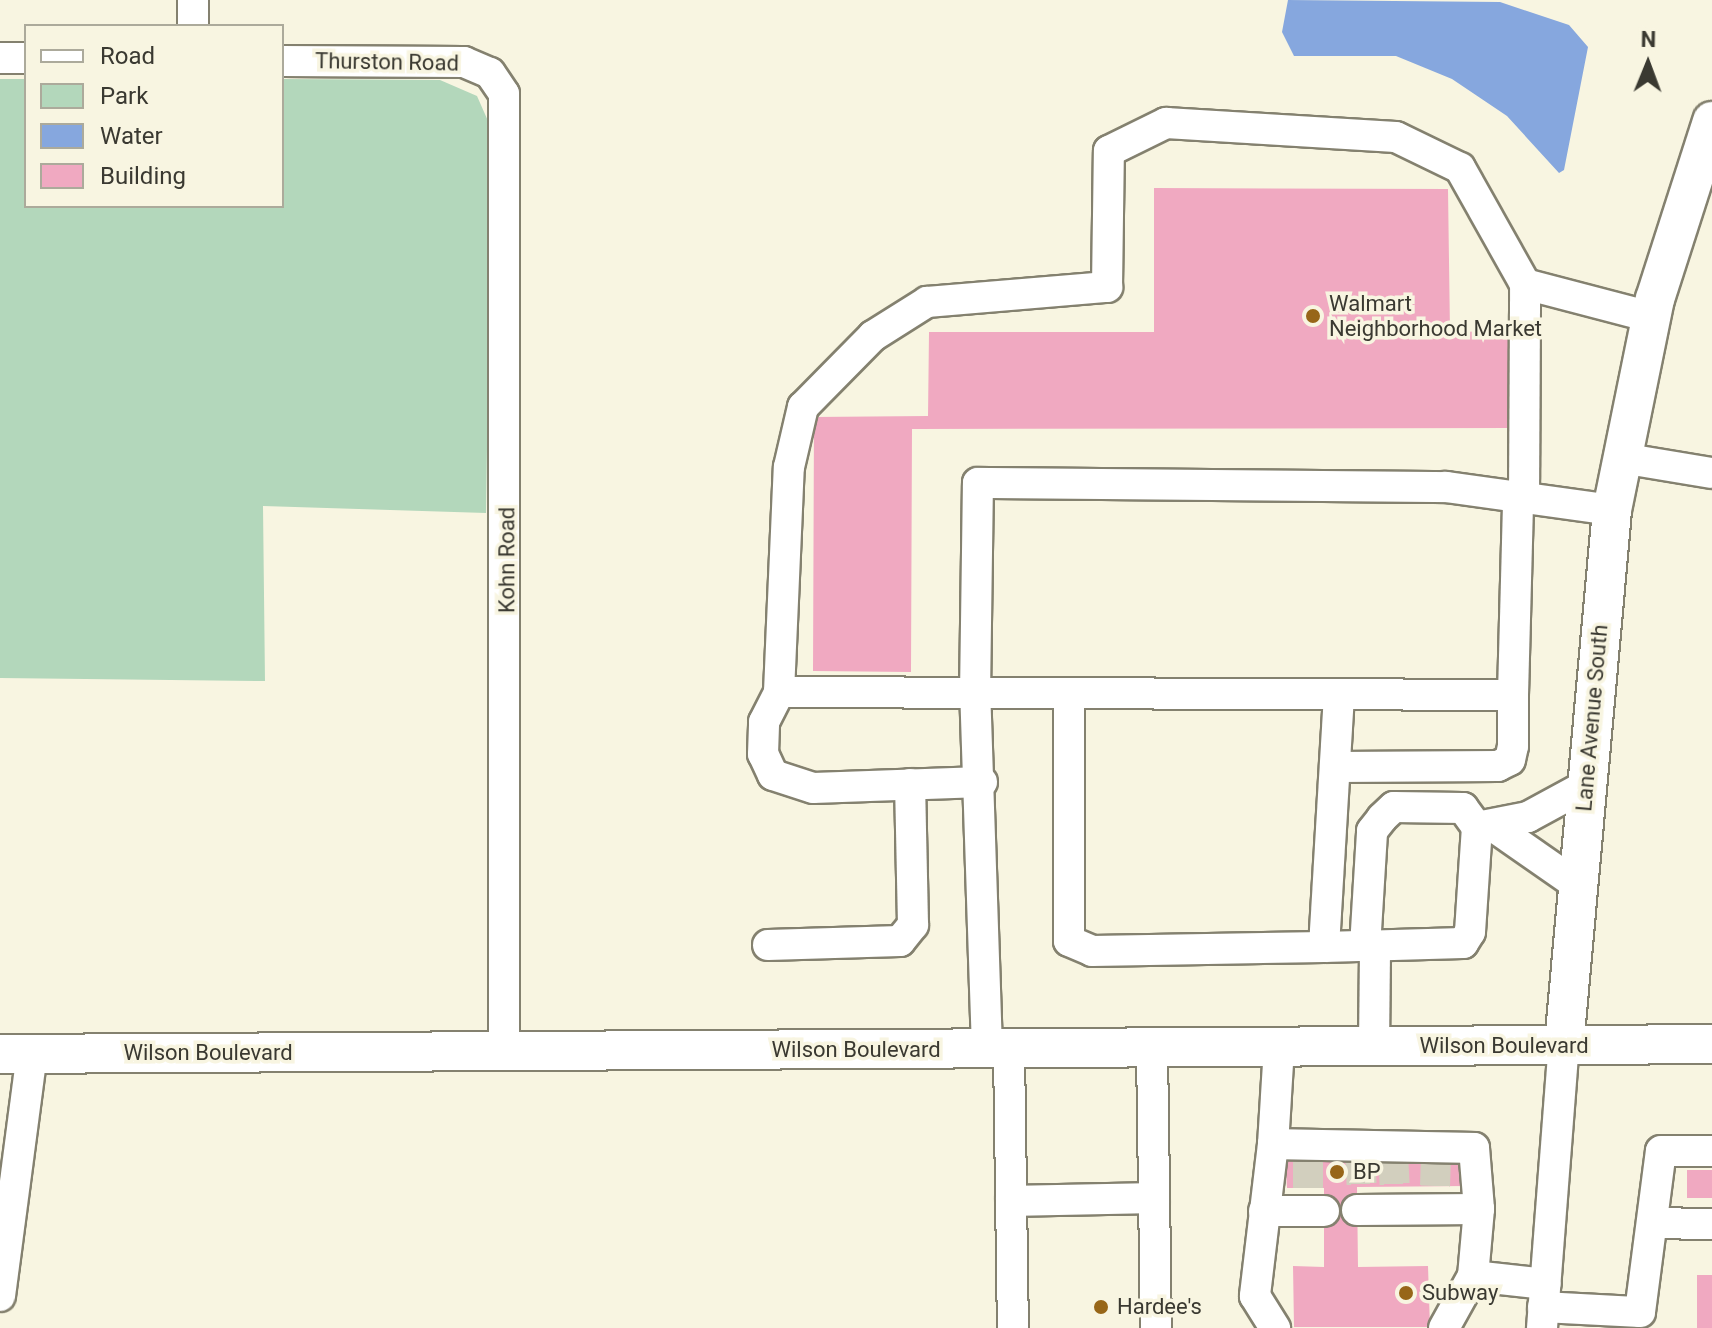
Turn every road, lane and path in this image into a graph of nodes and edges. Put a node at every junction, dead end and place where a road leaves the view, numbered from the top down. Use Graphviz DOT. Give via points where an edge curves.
graph roads {
  1 [pos="193,0"];
  2 [pos="193,24"];
  3 [pos="0,58"];
  4 [pos="24,58"];
  5 [pos="284,61"];
  6 [pos="490,73"];
  7 [pos="1712,121"];
  8 [pos="1525,284"];
  9 [pos="1651,317"];
  10 [pos="1621,458"];
  11 [pos="1712,473"];
  12 [pos="1521,498"];
  13 [pos="1612,510"];
  14 [pos="779,692"];
  15 [pos="975,695"];
  16 [pos="1069,695"];
  17 [pos="1339,695"];
  18 [pos="1513,695"];
  19 [pos="1337,767"];
  20 [pos="982,782"];
  21 [pos="910,784"];
  22 [pos="1585,786"];
  23 [pos="1487,828"];
  24 [pos="1576,884"];
  25 [pos="768,945"];
  26 [pos="1324,947"];
  27 [pos="1370,947"];
  28 [pos="1712,1044"];
  29 [pos="1564,1045"];
  30 [pos="1279,1047"];
  31 [pos="1374,1047"];
  32 [pos="1152,1048"];
  33 [pos="998,1049"];
  34 [pos="504,1052"];
  35 [pos="16,1054"];
  36 [pos="1273,1144"];
  37 [pos="1712,1151"];
  38 [pos="1154,1198"];
  39 [pos="1011,1201"];
  40 [pos="1361,1202"];
  41 [pos="1313,1203"];
  42 [pos="1479,1209"];
  43 [pos="1264,1211"];
  44 [pos="1652,1223"];
  45 [pos="1712,1224"];
  46 [pos="1473,1276"];
  47 [pos="0,1296"];
  48 [pos="1544,1306"];
  49 [pos="1013,1328"];
  50 [pos="1156,1328"];
  51 [pos="1275,1328"];
  52 [pos="1444,1328"];
  1 -- 2 [label="street"];
  3 -- 4 [label="street"];
  5 -- 6 [label="street, Thurston Road" via="464,62"];
  6 -- 34 [label="street, Kohn Road" via="504,94 508,252"];
  7 -- 9 [label="main road, Lane Avenue South"];
  8 -- 9 [label="street"];
  8 -- 12 [label="street"];
  8 -- 14 [label="street" via="1460,168 1396,137 1166,123 1109,151 1107,287 927,302 873,336 803,407 789,467"];
  9 -- 10 [label="main road, Lane Avenue South"];
  10 -- 11 [label="street"];
  10 -- 13 [label="main road, Lane Avenue South"];
  12 -- 13 [label="street"];
  12 -- 15 [label="street" via="1446,487 978,483"];
  12 -- 18 [label="street"];
  13 -- 22 [label="main road, Lane Avenue South"];
  14 -- 15 [label="street"];
  14 -- 21 [label="street" via="764,722 763,754 773,775 813,788"];
  15 -- 16 [label="street"];
  15 -- 20 [label="street"];
  16 -- 17 [label="street"];
  16 -- 26 [label="street" via="1069,941 1092,951"];
  17 -- 18 [label="street"];
  17 -- 19 [label="street"];
  18 -- 19 [label="street" via="1513,746 1510,760 1498,766"];
  19 -- 26 [label="street"];
  20 -- 21 [label="street"];
  20 -- 33 [label="street"];
  21 -- 25 [label="street" via="913,925 900,941"];
  22 -- 23 [label="street"];
  22 -- 24 [label="main road, Lane Avenue South"];
  23 -- 24 [label="street"];
  23 -- 27 [label="street" via="1470,932 1463,943"];
  23 -- 27 [label="street" via="1463,808 1394,807 1382,818 1372,831"];
  24 -- 29 [label="main road, Lane Avenue South"];
  26 -- 27 [label="street"];
  27 -- 31 [label="street"];
  28 -- 29 [label="main road, Wilson Boulevard"];
  29 -- 31 [label="main road, Wilson Boulevard"];
  29 -- 48 [label="street, Lane Avenue South"];
  30 -- 31 [label="main road, Wilson Boulevard"];
  30 -- 32 [label="main road, Wilson Boulevard"];
  30 -- 36 [label="street"];
  32 -- 33 [label="main road, Wilson Boulevard"];
  32 -- 38 [label="street"];
  33 -- 34 [label="main road, Wilson Boulevard"];
  33 -- 39 [label="street"];
  34 -- 35 [label="main road, Wilson Boulevard"];
  35 -- 47 [label="street"];
  36 -- 42 [label="street" via="1308,1150 1474,1148"];
  36 -- 43 [label="street"];
  37 -- 44 [label="street" via="1661,1151"];
  38 -- 39 [label="street"];
  38 -- 50 [label="street"];
  39 -- 49 [label="street"];
  40 -- 42 [label="street" via="1436,1198"];
  41 -- 43 [label="street"];
  42 -- 46 [label="street"];
  43 -- 51 [label="street" via="1255,1296"];
  44 -- 45 [label="street"];
  44 -- 48 [label="street" via="1640,1312"];
  46 -- 48 [label="street"];
  46 -- 52 [label="street"];
}
